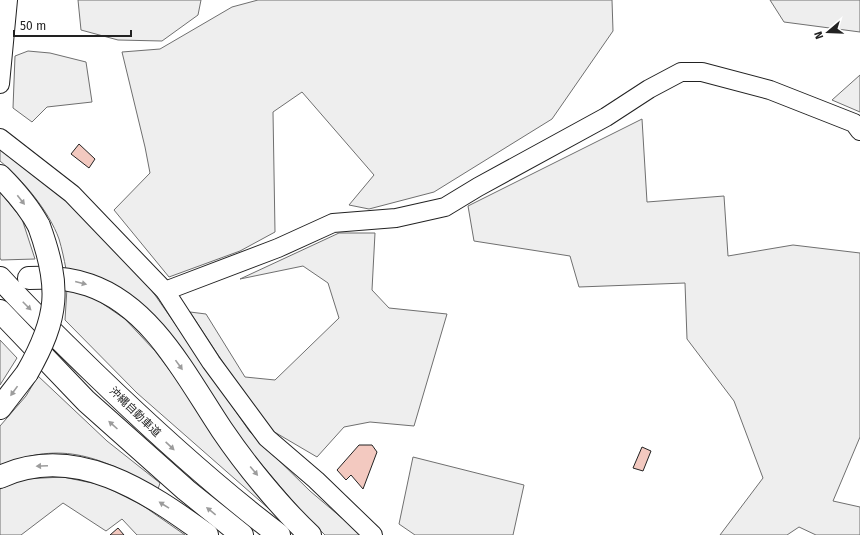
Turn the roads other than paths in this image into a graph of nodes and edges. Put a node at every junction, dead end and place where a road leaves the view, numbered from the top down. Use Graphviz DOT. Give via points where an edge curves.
graph roads {
  1 [pos="8,0"];
  2 [pos="0,84"];
  3 [pos="860,131"];
  4 [pos="0,138"];
  5 [pos="0,176"];
  6 [pos="0,278"];
  7 [pos="29,278"];
  8 [pos="165,291"];
  9 [pos="0,311"];
  10 [pos="0,408"];
  11 [pos="0,476"];
  12 [pos="207,535"];
  13 [pos="242,535"];
  14 [pos="279,535"];
  15 [pos="310,535"];
  16 [pos="373,535"];
  1 -- 2 [label="street"];
  3 -- 8 [label="street" via="854,123 770,90 702,72 681,72 445,207 396,218 333,223 278,248"];
  4 -- 8 [label="street" via="72,194"];
  5 -- 10 [label="highway, one-way, bridge" via="32,214 38,226 53,273 54,304 42,348 27,373"];
  6 -- 14 [label="highway, 沖縄自動車道, one-way" via="71,351 173,448"];
  7 -- 15 [label="highway, one-way" via="58,278 88,284 116,298 146,323 167,348 238,452"];
  8 -- 16 [label="street" via="211,362 267,438 316,480"];
  13 -- 9 [label="highway, one-way" via="186,490 86,400"];
  12 -- 11 [label="highway, one-way" via="129,484 94,470 42,465"];
}
